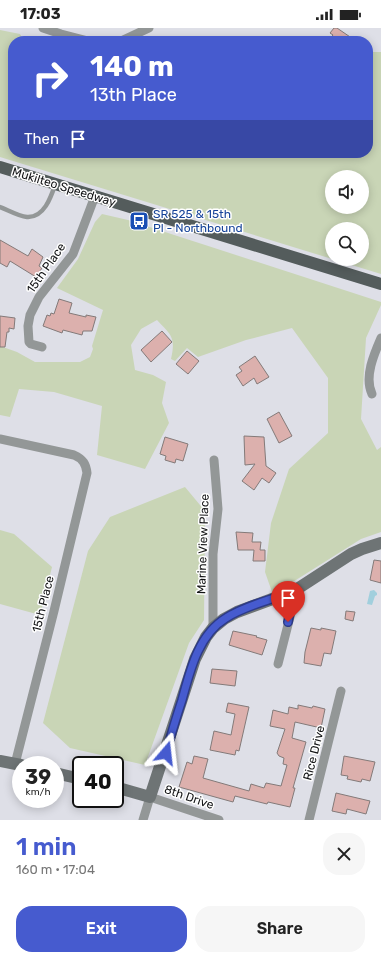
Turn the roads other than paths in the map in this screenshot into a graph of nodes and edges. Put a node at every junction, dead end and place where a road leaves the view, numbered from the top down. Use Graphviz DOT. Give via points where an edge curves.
graph roads {
  1 [pos="43,28"];
  2 [pos="149,28"];
  3 [pos="69,36"];
  4 [pos="131,36"];
  5 [pos="0,167"];
  6 [pos="56,183"];
  7 [pos="95,196"];
  8 [pos="0,207"];
  9 [pos="381,284"];
  10 [pos="381,338"];
  11 [pos="42,348"];
  12 [pos="372,394"];
  13 [pos="0,439"];
  14 [pos="214,460"];
  15 [pos="381,543"];
  16 [pos="294,591"];
  17 [pos="213,628"];
  18 [pos="278,664"];
  19 [pos="341,691"];
  20 [pos="20,756"];
  21 [pos="0,761"];
  22 [pos="12,764"];
  23 [pos="124,790"];
  24 [pos="150,797"];
  25 [pos="143,820"];
  26 [pos="219,820"];
  27 [pos="309,820"];
  1 -- 3 [label="street"];
  2 -- 4 [label="street"];
  5 -- 6 [label="main road, Mukilteo Speedway"];
  6 -- 7 [label="main road, Mukilteo Speedway"];
  6 -- 8 [label="lane" via="50,199 40,213 29,217"];
  7 -- 9 [label="main road, Mukilteo Speedway"];
  7 -- 11 [label="street, 15th Place" via="73,254 39,297 30,315 29,342"];
  10 -- 12 [label="street" via="370,374"];
  13 -- 20 [label="street, 15th Place" via="74,455 86,466 87,473"];
  14 -- 17 [label="street, Marine View Place" via="218,509 213,554"];
  15 -- 16 [label="street" via="351,554"];
  16 -- 17 [label="street" via="237,612 224,618"];
  16 -- 18 [label="street"];
  17 -- 24 [label="street" via="195,659"];
  19 -- 27 [label="street, Rice Drive"];
  21 -- 22 [label="street"];
  23 -- 24 [label="street"];
  24 -- 25 [label="street"];
  24 -- 26 [label="street, 8th Drive"];
}
